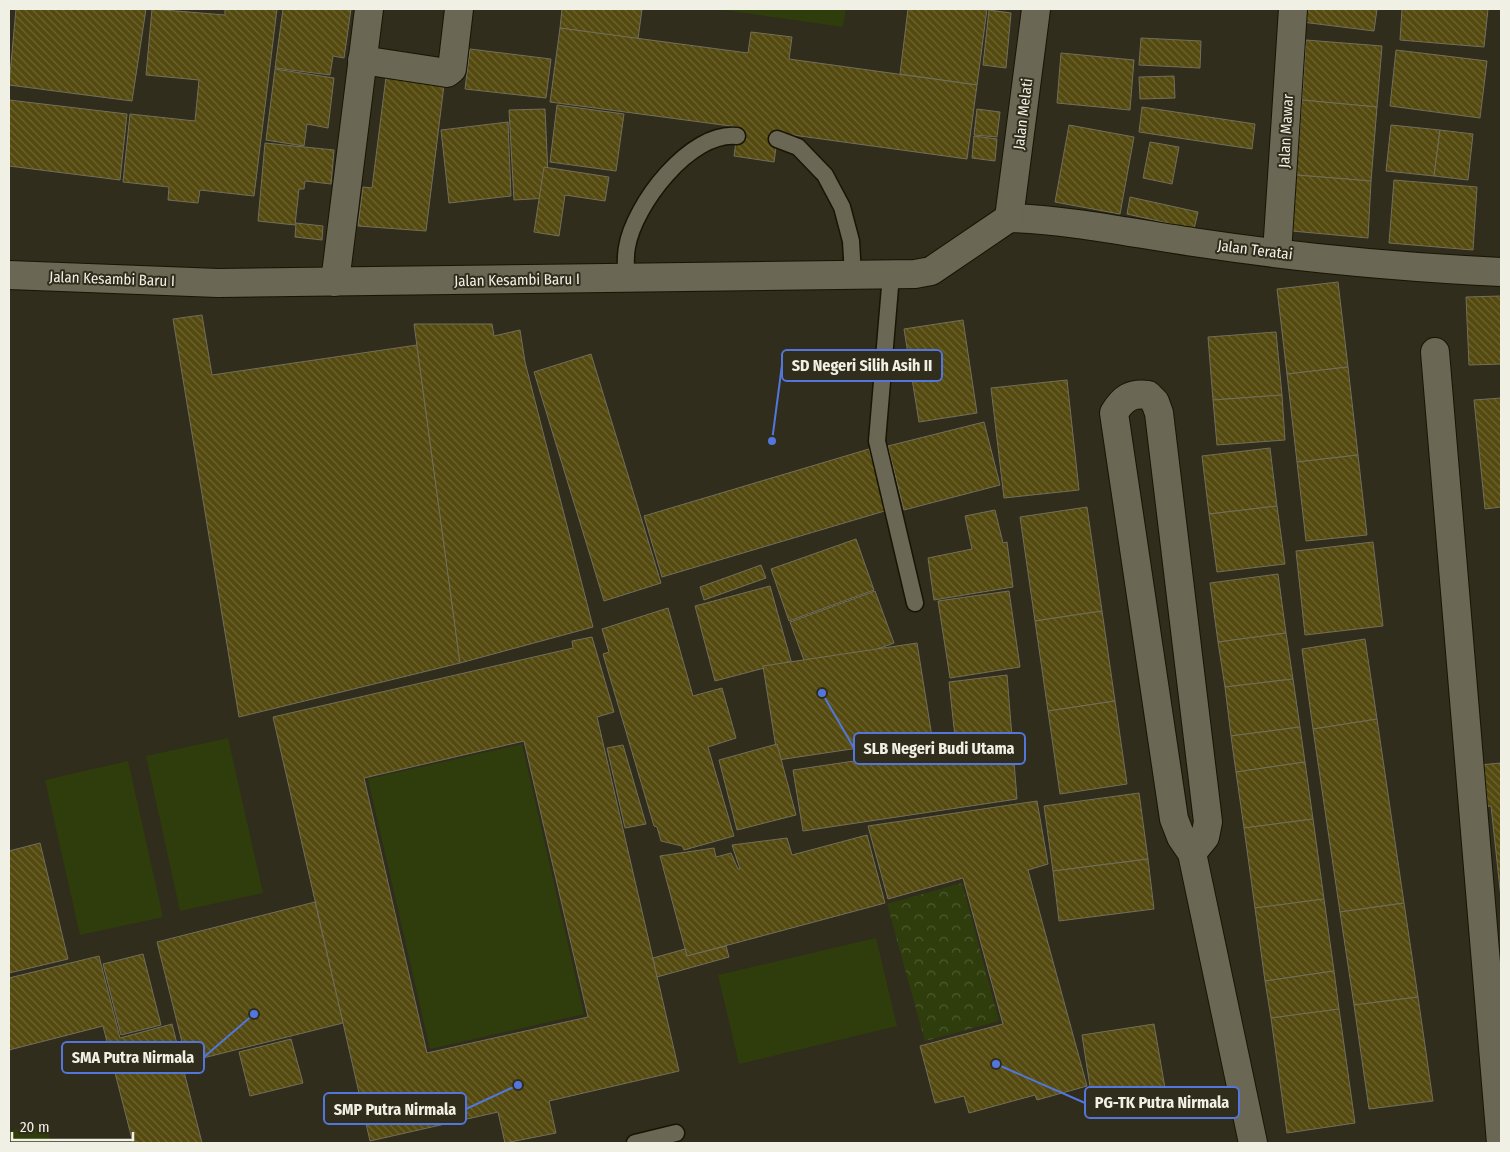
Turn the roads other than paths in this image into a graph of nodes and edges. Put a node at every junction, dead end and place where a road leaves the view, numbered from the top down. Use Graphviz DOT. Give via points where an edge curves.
graph roads {
  1 [pos="369,9"];
  2 [pos="459,9"];
  3 [pos="1036,9"];
  4 [pos="1293,9"];
  5 [pos="362,60"];
  6 [pos="737,136"];
  7 [pos="777,140"];
  8 [pos="1009,218"];
  9 [pos="1277,253"];
  10 [pos="1501,272"];
  11 [pos="9,275"];
  12 [pos="853,275"];
  13 [pos="891,275"];
  14 [pos="626,278"];
  15 [pos="334,282"];
  16 [pos="1435,352"];
  17 [pos="915,603"];
  18 [pos="1192,853"];
  19 [pos="676,1133"];
  20 [pos="635,1143"];
  21 [pos="1253,1143"];
  22 [pos="1501,1143"];
  1 -- 5 [label="street"];
  2 -- 5 [label="street" via="452,69 447,73"];
  3 -- 8 [label="street, Jalan Melati"];
  4 -- 9 [label="street, Jalan Mawar"];
  5 -- 15 [label="street"];
  6 -- 14 [label="lane" via="728,135 705,143 667,172 641,207 627,247"];
  7 -- 12 [label="lane" via="798,147 825,176 842,207 851,241"];
  8 -- 9 [label="street, Jalan Teratai" via="1049,219"];
  8 -- 13 [label="street, Jalan Kesambi Baru I" via="932,270"];
  9 -- 10 [label="street, Jalan Teratai"];
  11 -- 15 [label="street, Jalan Kesambi Baru I" via="218,283"];
  12 -- 13 [label="street, Jalan Kesambi Baru I"];
  12 -- 14 [label="street, Jalan Kesambi Baru I"];
  13 -- 17 [label="lane" via="877,441"];
  14 -- 15 [label="street, Jalan Kesambi Baru I"];
  16 -- 22 [label="street"];
  18 -- 18 [label="street" via="1174,819 1114,413 1125,398 1136,394 1148,395 1159,413 1208,822 1205,836"];
  18 -- 21 [label="street"];
  19 -- 20 [label="lane"];
}
